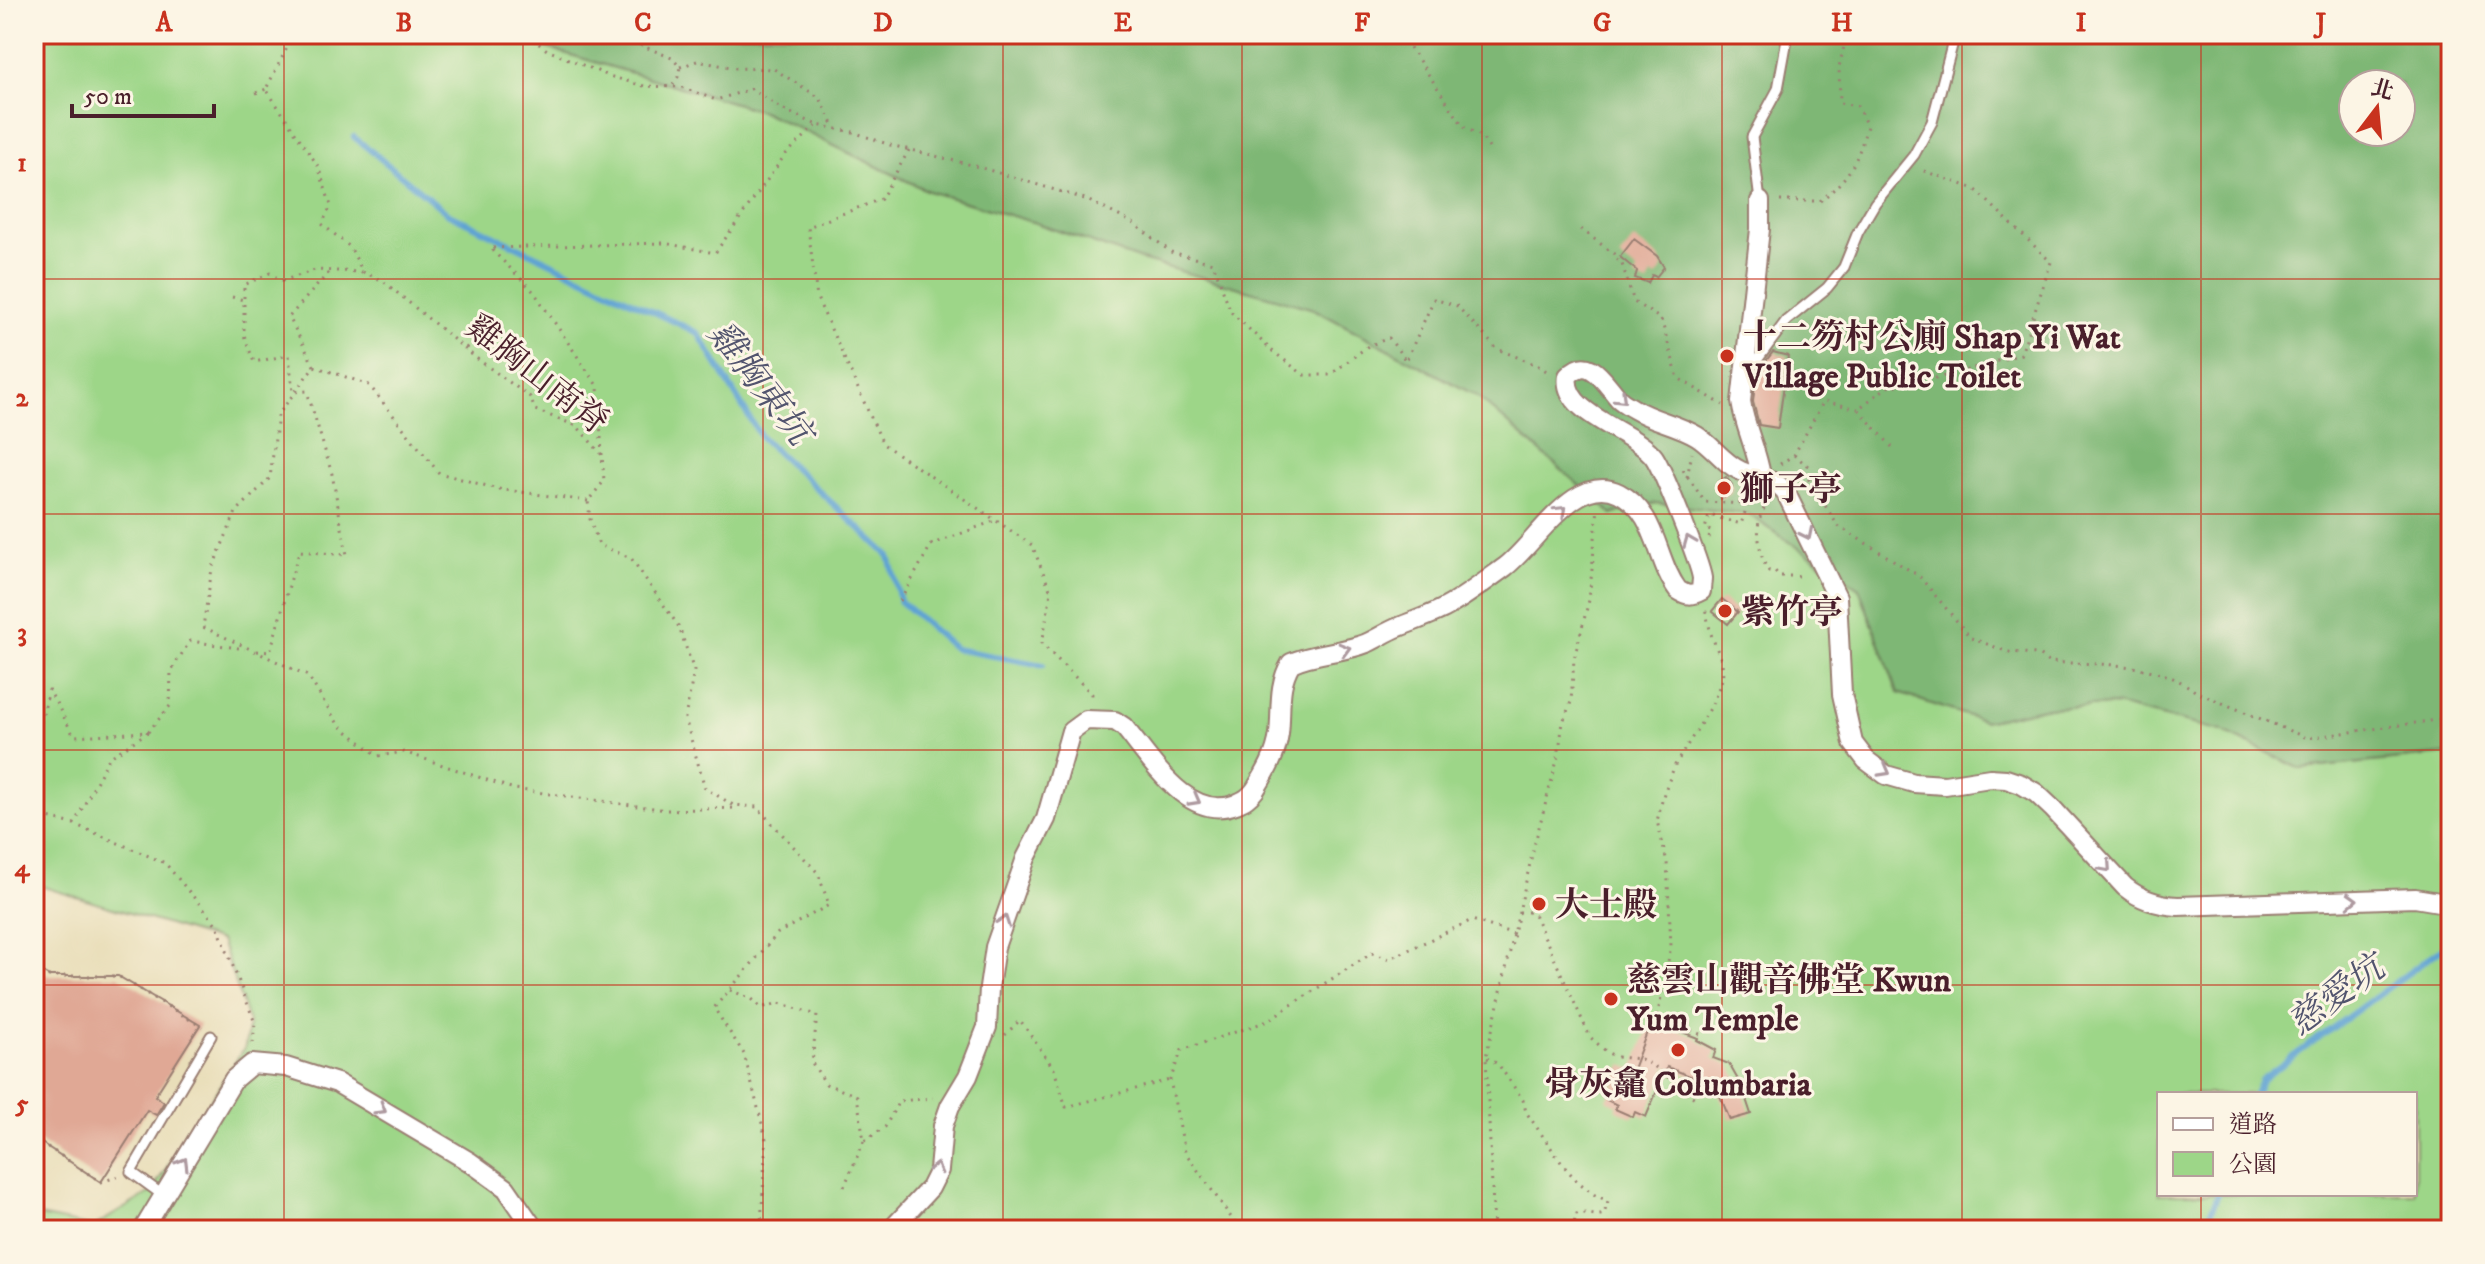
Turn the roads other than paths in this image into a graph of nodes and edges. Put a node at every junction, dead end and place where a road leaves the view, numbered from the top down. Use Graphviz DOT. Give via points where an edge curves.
graph roads {
  1 [pos="1788,34"];
  2 [pos="1955,34"];
  3 [pos="1760,201"];
  4 [pos="1745,377"];
  5 [pos="1757,484"];
  6 [pos="2451,904"];
  7 [pos="211,1036"];
  8 [pos="164,1196"];
  9 [pos="143,1230"];
  10 [pos="535,1230"];
  11 [pos="891,1230"];
  1 -- 3 [label="lane" via="1778,89 1752,137"];
  2 -- 4 [label="lane" via="1932,122 1875,203 1844,267 1786,321"];
  3 -- 4 [label="street"];
  4 -- 5 [label="street" via="1741,402 1758,456"];
  5 -- 6 [label="street, one-way" via="1772,480 1785,491 1837,597 1842,694 1853,743 1886,775 1914,783 1945,785 1990,778 2021,784 2053,809 2125,887 2156,904 2415,898"];
  11 -- 5 [label="street, one-way" via="930,1188 939,1170 943,1126 987,1027 995,947 1026,858 1046,819 1071,731 1086,720 1115,721 1196,803 1215,809 1249,799 1271,766 1279,736 1281,687 1291,663 1366,643 1448,606 1508,564 1581,493 1600,488 1620,494 1639,511 1678,590 1685,595 1701,591 1699,569 1653,455 1570,395 1568,376 1576,369 1590,367 1629,406 1699,438"];
  7 -- 8 [label="lane" via="131,1172"];
  8 -- 9 [label="street"];
  8 -- 10 [label="street, one-way" via="234,1079 252,1064 286,1067 337,1083 470,1162 506,1188"];
}
